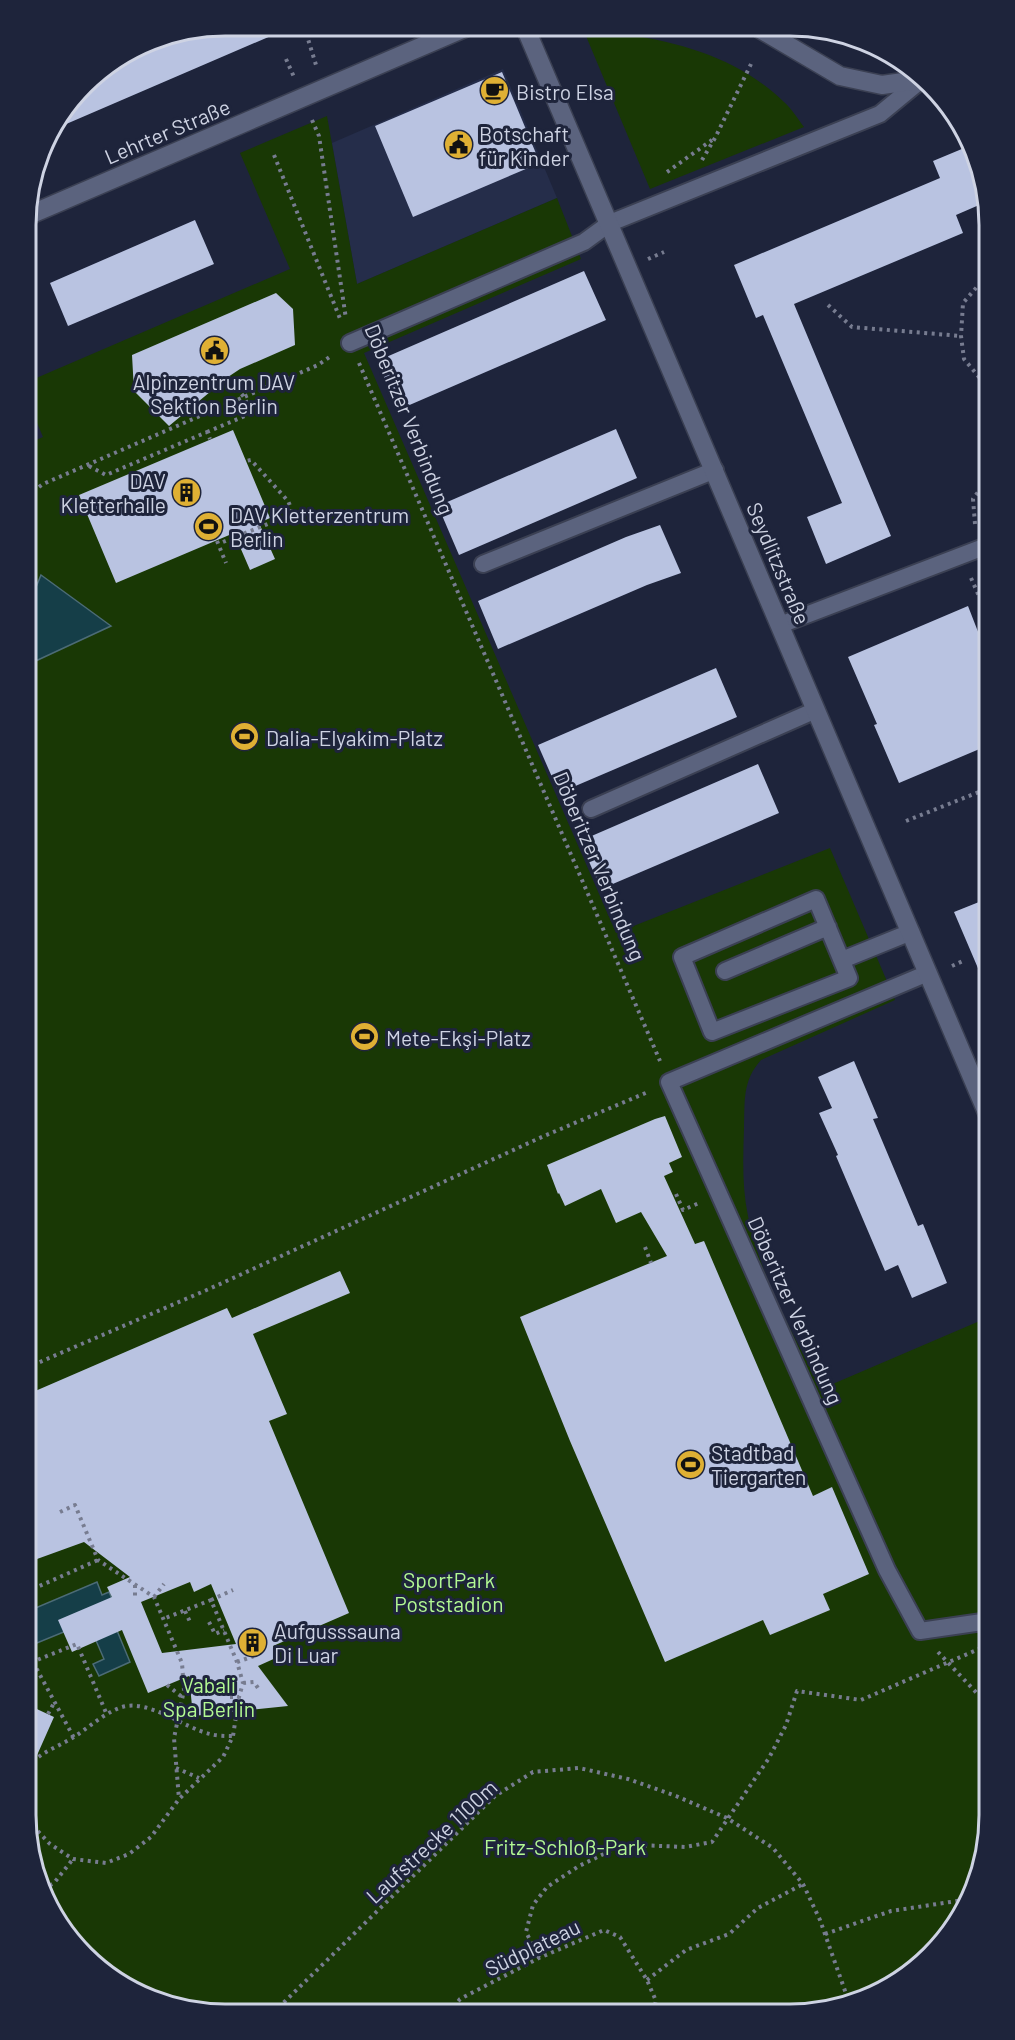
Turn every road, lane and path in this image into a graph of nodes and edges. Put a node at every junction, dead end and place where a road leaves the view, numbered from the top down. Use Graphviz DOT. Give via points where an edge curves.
graph roads {
  1 [pos="306,36"];
  2 [pos="446,36"];
  3 [pos="529,36"];
  4 [pos="772,36"];
  5 [pos="751,64"];
  6 [pos="913,81"];
  7 [pos="916,84"];
  8 [pos="324,88"];
  9 [pos="302,98"];
  10 [pos="715,138"];
  11 [pos="274,155"];
  12 [pos="658,178"];
  13 [pos="681,194"];
  14 [pos="36,212"];
  15 [pos="610,223"];
  16 [pos="979,285"];
  17 [pos="828,305"];
  18 [pos="961,336"];
  19 [pos="350,343"];
  20 [pos="228,377"];
  21 [pos="979,377"];
  22 [pos="244,396"];
  23 [pos="207,432"];
  24 [pos="210,439"];
  25 [pos="246,461"];
  26 [pos="88,466"];
  27 [pos="715,470"];
  28 [pos="36,489"];
  29 [pos="979,490"];
  30 [pos="979,535"];
  31 [pos="217,541"];
  32 [pos="223,542"];
  33 [pos="979,549"];
  34 [pos="962,555"];
  35 [pos="226,563"];
  36 [pos="483,564"];
  37 [pos="979,596"];
  38 [pos="780,625"];
  39 [pos="816,710"];
  40 [pos="979,792"];
  41 [pos="591,809"];
  42 [pos="906,821"];
  43 [pos="828,927"];
  44 [pos="911,932"];
  45 [pos="842,960"];
  46 [pos="724,971"];
  47 [pos="928,973"];
  48 [pos="669,1082"];
  49 [pos="979,1082"];
  50 [pos="645,1246"];
  51 [pos="651,1263"];
  52 [pos="36,1364"];
  53 [pos="60,1512"];
  54 [pos="98,1560"];
  55 [pos="164,1584"];
  56 [pos="135,1585"];
  57 [pos="36,1588"];
  58 [pos="233,1590"];
  59 [pos="154,1597"];
  60 [pos="135,1599"];
  61 [pos="211,1600"];
  62 [pos="185,1610"];
  63 [pos="164,1619"];
  64 [pos="209,1622"];
  65 [pos="979,1623"];
  66 [pos="190,1624"];
  67 [pos="224,1630"];
  68 [pos="979,1649"];
  69 [pos="254,1656"];
  70 [pos="36,1661"];
  71 [pos="237,1662"];
  72 [pos="948,1663"];
  73 [pos="36,1667"];
  74 [pos="243,1683"];
  75 [pos="167,1685"];
  76 [pos="260,1691"];
  77 [pos="979,1696"];
  78 [pos="182,1697"];
  79 [pos="230,1697"];
  80 [pos="239,1697"];
  81 [pos="55,1702"];
  82 [pos="48,1714"];
  83 [pos="107,1715"];
  84 [pos="178,1721"];
  85 [pos="233,1736"];
  86 [pos="74,1738"];
  87 [pos="36,1758"];
  88 [pos="176,1768"];
  89 [pos="199,1778"];
  90 [pos="179,1799"];
  91 [pos="727,1818"];
  92 [pos="36,1829"];
  93 [pos="73,1859"];
  94 [pos="803,1884"];
  95 [pos="49,1885"];
  96 [pos="959,1901"];
  97 [pos="825,1934"];
  98 [pos="539,1958"];
  99 [pos="647,1980"];
  100 [pos="847,1995"];
  101 [pos="282,2004"];
  102 [pos="456,2004"];
  103 [pos="655,2004"];
  1 -- 8 [label="path"];
  2 -- 8 [label="street, Lehrter Straße"];
  3 -- 15 [label="street, Seydlitzstraße"];
  4 -- 6 [label="street" via="840,76 882,85"];
  5 -- 10 [label="path"];
  7 -- 13 [label="lane" via="880,114"];
  8 -- 9 [label="street, Lehrter Straße"];
  9 -- 14 [label="street, Lehrter Straße"];
  9 -- 19 [label="path, Döberitzer Verbindung" via="319,136"];
  10 -- 12 [label="path"];
  10 -- 13 [label="path"];
  11 -- 19 [label="path"];
  13 -- 15 [label="lane"];
  15 -- 19 [label="lane" via="584,242"];
  15 -- 27 [label="street, Seydlitzstraße"];
  16 -- 18 [label="path" via="963,303"];
  17 -- 18 [label="path" via="852,327"];
  18 -- 21 [label="path" via="964,359"];
  19 -- 22 [label="path" via="318,365"];
  19 -- 48 [label="path, Döberitzer Verbindung"];
  20 -- 22 [label="path"];
  22 -- 23 [label="path" via="252,413"];
  22 -- 26 [label="path"];
  23 -- 24 [label="path"];
  23 -- 26 [label="path" via="105,475"];
  25 -- 32 [label="path" via="251,460 288,501 290,515"];
  26 -- 28 [label="path"];
  27 -- 36 [label="lane"];
  27 -- 38 [label="street, Seydlitzstraße"];
  29 -- 30 [label="path" via="973,498"];
  31 -- 35 [label="path"];
  33 -- 34 [label="lane"];
  34 -- 37 [label="path"];
  34 -- 38 [label="lane"];
  38 -- 39 [label="street, Seydlitzstraße"];
  39 -- 41 [label="lane"];
  39 -- 44 [label="street, Seydlitzstraße"];
  40 -- 42 [label="path"];
  43 -- 45 [label="lane"];
  43 -- 45 [label="lane" via="816,899 682,957 712,1032 849,978"];
  43 -- 46 [label="lane"];
  44 -- 45 [label="lane"];
  44 -- 47 [label="street, Seydlitzstraße"];
  47 -- 48 [label="lane"];
  47 -- 49 [label="street, Seydlitzstraße"];
  48 -- 52 [label="path"];
  48 -- 65 [label="lane, Döberitzer Verbindung" via="887,1570 920,1631"];
  50 -- 51 [label="path"];
  53 -- 54 [label="path" via="75,1505"];
  54 -- 56 [label="path"];
  54 -- 57 [label="path"];
  55 -- 59 [label="path"];
  56 -- 59 [label="path"];
  56 -- 60 [label="path"];
  58 -- 61 [label="path"];
  59 -- 63 [label="path"];
  61 -- 62 [label="path"];
  61 -- 67 [label="path"];
  62 -- 63 [label="path"];
  62 -- 66 [label="path"];
  63 -- 78 [label="path" via="182,1663"];
  64 -- 67 [label="path" via="215,1634"];
  67 -- 71 [label="path"];
  68 -- 72 [label="path"];
  69 -- 71 [label="path"];
  70 -- 83 [label="path" via="77,1644"];
  71 -- 74 [label="path"];
  72 -- 77 [label="path"];
  72 -- 91 [label="path" via="861,1700 797,1691 769,1758"];
  73 -- 81 [label="path"];
  74 -- 76 [label="path" via="254,1682"];
  74 -- 80 [label="path"];
  75 -- 78 [label="path"];
  78 -- 84 [label="path"];
  79 -- 80 [label="path"];
  80 -- 85 [label="path"];
  81 -- 82 [label="path"];
  81 -- 86 [label="path"];
  83 -- 84 [label="path" via="124,1707 146,1707"];
  83 -- 86 [label="path"];
  84 -- 85 [label="path" via="210,1735"];
  84 -- 88 [label="path" via="174,1738"];
  85 -- 89 [label="path" via="223,1757"];
  86 -- 87 [label="path"];
  88 -- 89 [label="path"];
  88 -- 90 [label="path"];
  89 -- 90 [label="path"];
  90 -- 93 [label="path" via="151,1837 129,1854 106,1863"];
  91 -- 94 [label="path, Laufstrecke 1100m" via="773,1848"];
  91 -- 98 [label="path" via="712,1842 685,1847 616,1848 547,1887 533,1905 526,1932"];
  91 -- 101 [label="path, Laufstrecke 1100m" via="628,1779 579,1768 533,1772 495,1796"];
  92 -- 93 [label="path"];
  93 -- 95 [label="path"];
  94 -- 97 [label="path, Laufstrecke 1100m"];
  94 -- 99 [label="path" via="758,1908 729,1935 686,1950"];
  96 -- 97 [label="path" via="891,1911"];
  97 -- 100 [label="path, Laufstrecke 1100m"];
  98 -- 99 [label="path, Südplateau" via="604,1930 620,1937"];
  98 -- 102 [label="path, Südplateau"];
  99 -- 103 [label="path, Südplateau"];
}
